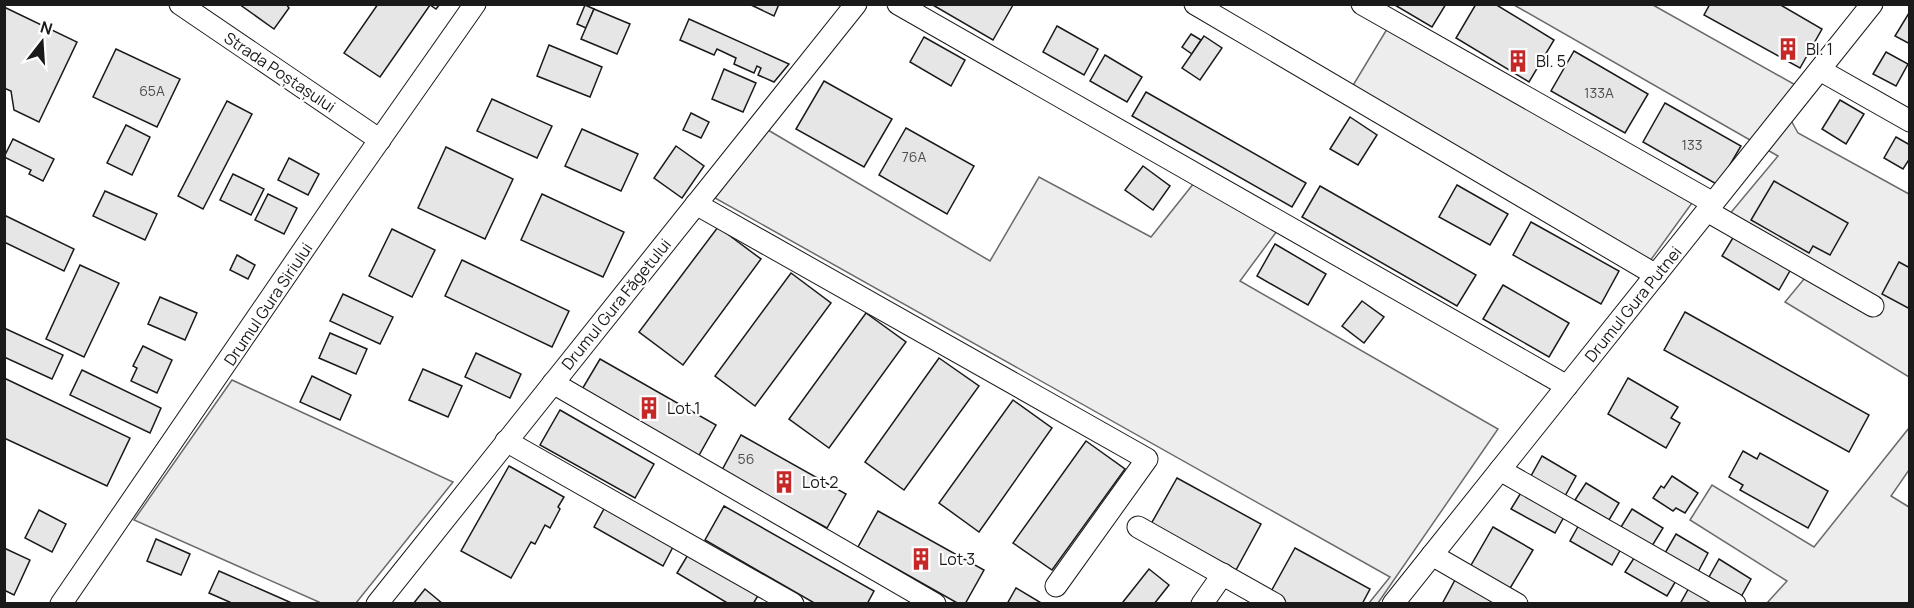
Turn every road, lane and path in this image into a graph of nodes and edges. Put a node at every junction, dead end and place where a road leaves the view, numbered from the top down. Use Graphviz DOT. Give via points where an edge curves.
graph roads {
  1 [pos="180,4"];
  2 [pos="475,4"];
  3 [pos="856,4"];
  4 [pos="898,4"];
  5 [pos="1195,4"];
  6 [pos="1362,4"];
  7 [pos="1868,6"];
  8 [pos="1820,70"];
  9 [pos="1910,122"];
  10 [pos="380,140"];
  11 [pos="696,204"];
  12 [pos="1710,207"];
  13 [pos="1656,275"];
  14 [pos="1873,306"];
  15 [pos="553,383"];
  16 [pos="1567,386"];
  17 [pos="506,441"];
  18 [pos="1500,470"];
  19 [pos="1138,527"];
  20 [pos="1432,555"];
  21 [pos="1223,574"];
  22 [pos="1056,586"];
  23 [pos="61,603"];
  24 [pos="377,603"];
  25 [pos="793,603"];
  26 [pos="935,603"];
  27 [pos="1202,603"];
  28 [pos="1275,603"];
  29 [pos="1394,603"];
  30 [pos="1516,603"];
  31 [pos="1735,603"];
  1 -- 10 [label="street, Strada Poștașului"];
  2 -- 10 [label="street, Drumul Gura Siriului"];
  3 -- 11 [label="street, Drumul Gura Făgetului"];
  4 -- 16 [label="street"];
  5 -- 13 [label="street"];
  6 -- 12 [label="street"];
  7 -- 8 [label="street, Drumul Gura Putnei"];
  8 -- 9 [label="street"];
  8 -- 12 [label="street, Drumul Gura Putnei"];
  10 -- 23 [label="street, Drumul Gura Siriului"];
  11 -- 15 [label="street, Drumul Gura Făgetului"];
  11 -- 22 [label="street" via="1147,459"];
  12 -- 13 [label="street, Drumul Gura Putnei"];
  12 -- 14 [label="street"];
  13 -- 16 [label="street, Drumul Gura Putnei"];
  15 -- 17 [label="street, Drumul Gura Făgetului"];
  15 -- 26 [label="street"];
  16 -- 18 [label="street, Drumul Gura Putnei"];
  17 -- 24 [label="street, Drumul Gura Făgetului"];
  17 -- 25 [label="street"];
  18 -- 20 [label="street, Drumul Gura Putnei"];
  18 -- 31 [label="street"];
  19 -- 21 [label="street"];
  20 -- 29 [label="street, Drumul Gura Putnei"];
  20 -- 30 [label="street"];
  21 -- 27 [label="street"];
  21 -- 28 [label="street"];
}
